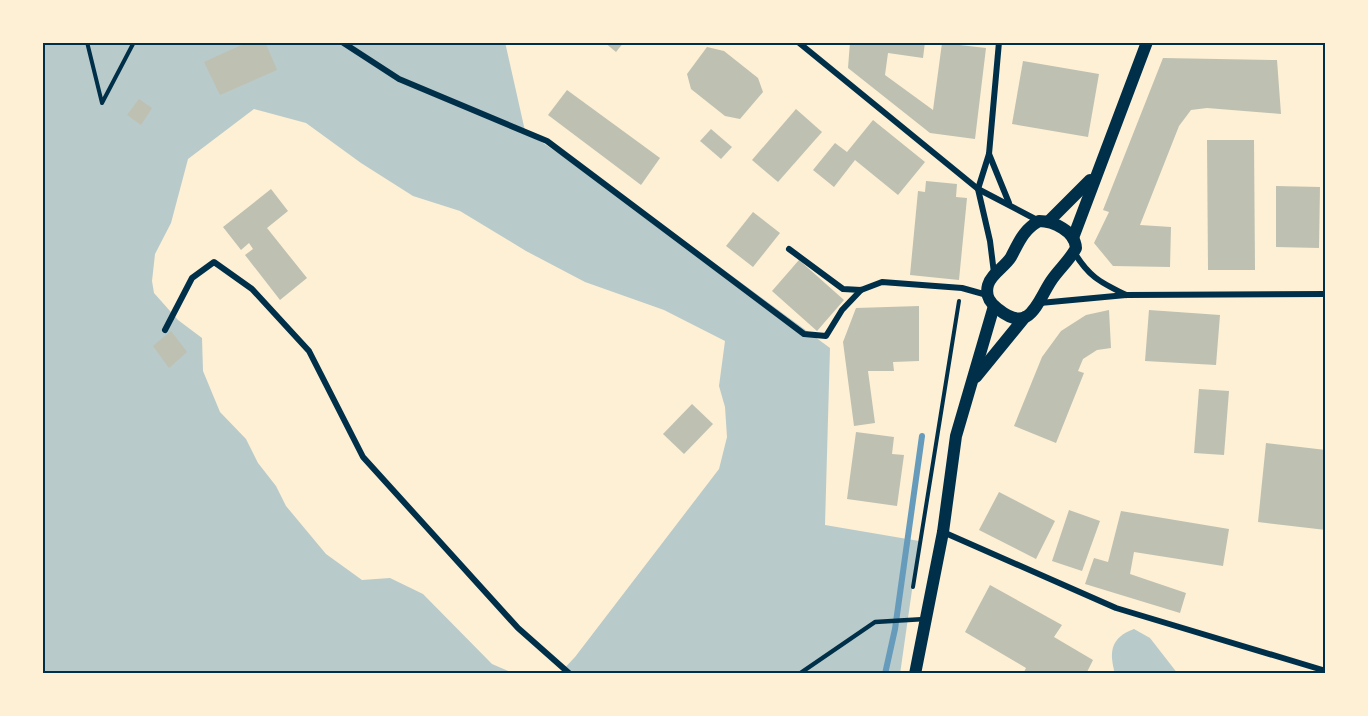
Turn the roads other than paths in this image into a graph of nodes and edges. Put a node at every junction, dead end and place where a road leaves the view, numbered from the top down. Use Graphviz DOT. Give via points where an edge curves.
graph roads {
  1 [pos="342,42"];
  2 [pos="798,42"];
  3 [pos="999,42"];
  4 [pos="1147,42"];
  5 [pos="989,154"];
  6 [pos="1095,175"];
  7 [pos="978,189"];
  8 [pos="1010,204"];
  9 [pos="1044,221"];
  10 [pos="1073,238"];
  11 [pos="789,249"];
  12 [pos="1074,252"];
  13 [pos="994,277"];
  14 [pos="861,290"];
  15 [pos="1326,294"];
  16 [pos="987,295"];
  17 [pos="1126,295"];
  18 [pos="1040,303"];
  19 [pos="994,306"];
  20 [pos="1025,317"];
  21 [pos="165,330"];
  22 [pos="972,382"];
  23 [pos="943,532"];
  24 [pos="925,619"];
  25 [pos="1326,671"];
  26 [pos="570,674"];
  27 [pos="799,674"];
  28 [pos="915,674"];
  1 -- 14 [label="street" via="399,80 547,141 804,334 826,336 842,310"];
  2 -- 7 [label="street"];
  3 -- 5 [label="street"];
  4 -- 6 [label="main road"];
  5 -- 7 [label="street"];
  5 -- 8 [label="street"];
  6 -- 9 [label="main road"];
  6 -- 10 [label="main road"];
  7 -- 8 [label="street"];
  7 -- 13 [label="street"];
  8 -- 9 [label="street"];
  9 -- 10 [label="main road"];
  9 -- 13 [label="main road" via="1023,233"];
  10 -- 12 [label="main road"];
  11 -- 14 [label="street" via="843,289"];
  12 -- 17 [label="street" via="1086,272"];
  12 -- 18 [label="main road" via="1050,282"];
  13 -- 16 [label="main road" via="987,286"];
  14 -- 16 [label="street" via="882,282 962,288"];
  15 -- 17 [label="street"];
  16 -- 19 [label="main road"];
  17 -- 18 [label="street"];
  18 -- 20 [label="main road"];
  19 -- 20 [label="main road" via="1008,315"];
  19 -- 22 [label="main road"];
  20 -- 22 [label="main road"];
  21 -- 26 [label="street" via="192,278 214,262 252,289 309,351 363,457 518,628"];
  22 -- 23 [label="main road" via="956,436"];
  23 -- 24 [label="main road"];
  23 -- 25 [label="street" via="1116,608"];
  24 -- 27 [label="lane" via="875,622"];
  24 -- 28 [label="main road"];
}
